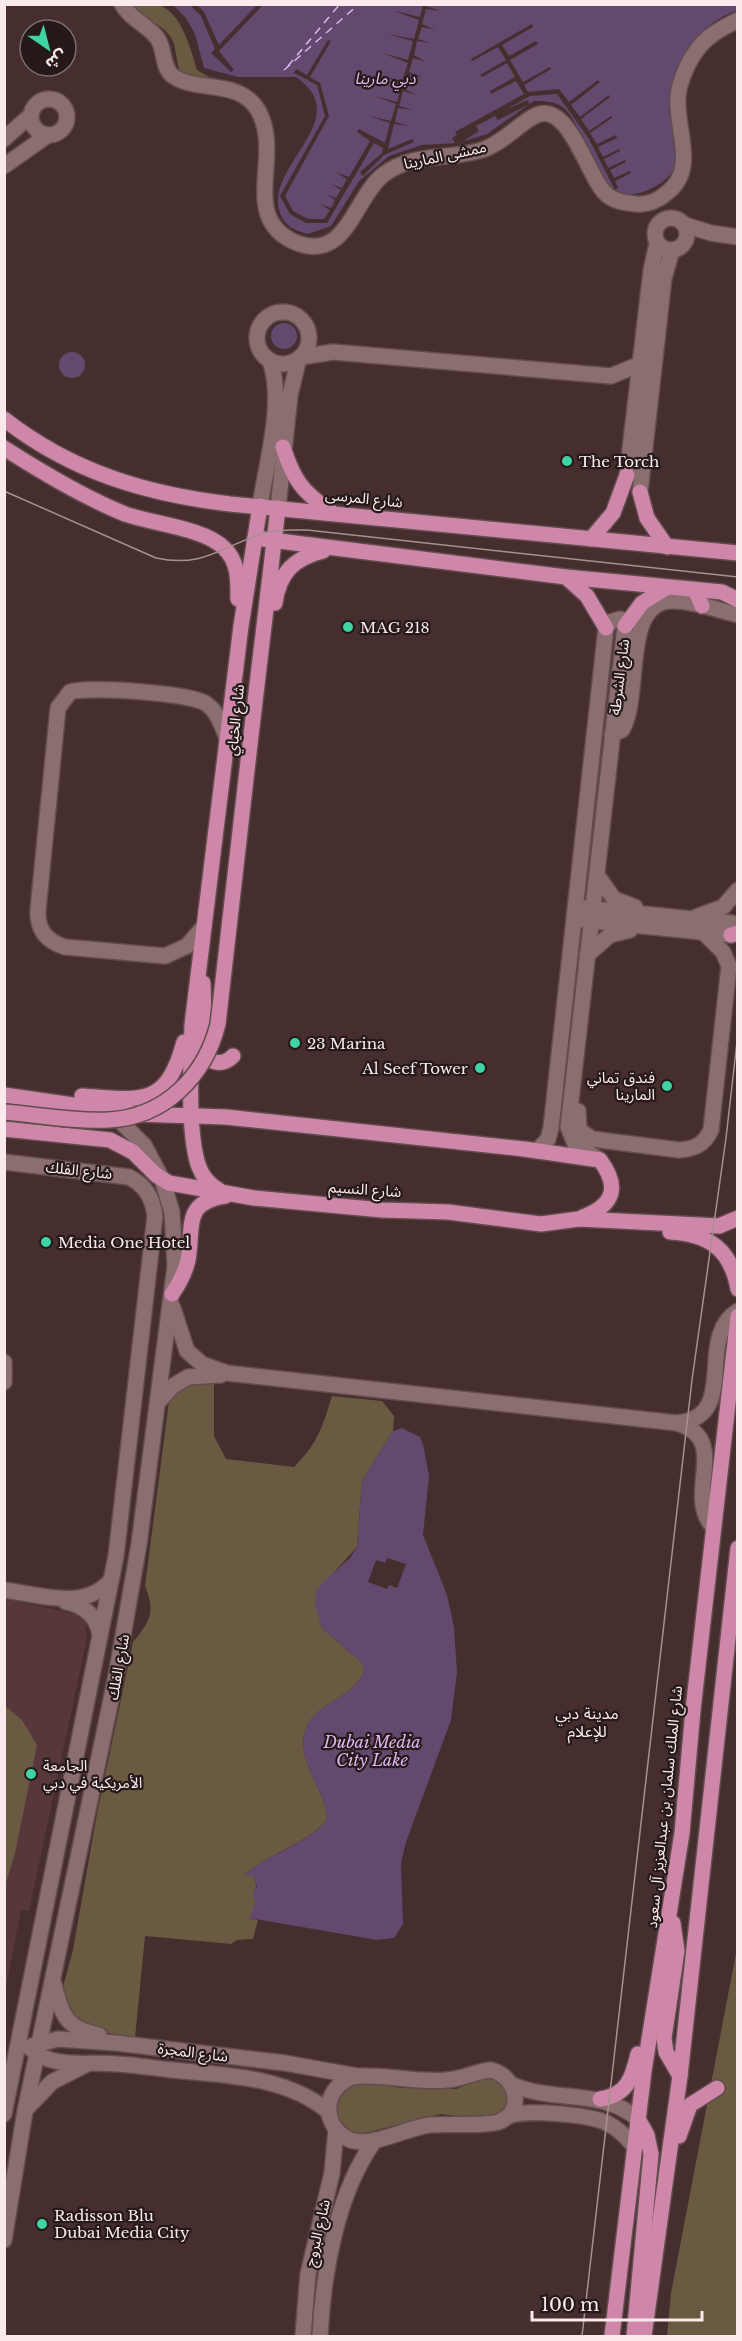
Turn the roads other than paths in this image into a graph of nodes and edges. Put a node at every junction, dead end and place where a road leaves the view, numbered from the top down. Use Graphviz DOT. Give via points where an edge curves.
graph roads {
  1 [pos="122,4"];
  2 [pos="738,20"];
  3 [pos="31,115"];
  4 [pos="48,135"];
  5 [pos="4,140"];
  6 [pos="4,166"];
  7 [pos="656,201"];
  8 [pos="664,219"];
  9 [pos="685,225"];
  10 [pos="718,234"];
  11 [pos="738,237"];
  12 [pos="657,243"];
  13 [pos="678,247"];
  14 [pos="309,335"];
  15 [pos="333,352"];
  16 [pos="300,358"];
  17 [pos="270,361"];
  18 [pos="640,364"];
  19 [pos="611,376"];
  20 [pos="636,398"];
  21 [pos="4,419"];
  22 [pos="284,447"];
  23 [pos="4,448"];
  24 [pos="627,475"];
  25 [pos="640,492"];
  26 [pos="260,506"];
  27 [pos="278,508"];
  28 [pos="333,513"];
  29 [pos="255,538"];
  30 [pos="591,539"];
  31 [pos="273,541"];
  32 [pos="667,547"];
  33 [pos="330,549"];
  34 [pos="738,553"];
  35 [pos="566,577"];
  36 [pos="666,588"];
  37 [pos="695,590"];
  38 [pos="738,600"];
  39 [pos="702,606"];
  40 [pos="738,615"];
  41 [pos="241,626"];
  42 [pos="625,626"];
  43 [pos="606,628"];
  44 [pos="259,664"];
  45 [pos="612,735"];
  46 [pos="227,738"];
  47 [pos="597,875"];
  48 [pos="738,890"];
  49 [pos="575,913"];
  50 [pos="592,915"];
  51 [pos="658,916"];
  52 [pos="689,919"];
  53 [pos="204,926"];
  54 [pos="669,929"];
  55 [pos="704,933"];
  56 [pos="734,934"];
  57 [pos="588,955"];
  58 [pos="200,962"];
  59 [pos="192,1025"];
  60 [pos="233,1056"];
  61 [pos="575,1066"];
  62 [pos="4,1095"];
  63 [pos="46,1101"];
  64 [pos="107,1108"];
  65 [pos="4,1112"];
  66 [pos="192,1116"];
  67 [pos="268,1122"];
  68 [pos="4,1129"];
  69 [pos="537,1151"];
  70 [pos="600,1160"];
  71 [pos="197,1161"];
  72 [pos="4,1162"];
  73 [pos="162,1179"];
  74 [pos="229,1194"];
  75 [pos="738,1218"];
  76 [pos="579,1219"];
  77 [pos="541,1224"];
  78 [pos="738,1289"];
  79 [pos="171,1298"];
  80 [pos="738,1311"];
  81 [pos="738,1316"];
  82 [pos="4,1362"];
  83 [pos="227,1373"];
  84 [pos="4,1382"];
  85 [pos="158,1402"];
  86 [pos="677,1423"];
  87 [pos="713,1527"];
  88 [pos="738,1548"];
  89 [pos="111,1580"];
  90 [pos="4,1590"];
  91 [pos="56,1597"];
  92 [pos="100,1637"];
  93 [pos="670,1918"];
  94 [pos="53,1981"];
  95 [pos="656,2004"];
  96 [pos="21,2031"];
  97 [pos="116,2043"];
  98 [pos="35,2048"];
  99 [pos="14,2058"];
  100 [pos="91,2062"];
  101 [pos="357,2076"];
  102 [pos="680,2076"];
  103 [pos="513,2085"];
  104 [pos="717,2088"];
  105 [pos="600,2099"];
  106 [pos="25,2111"];
  107 [pos="329,2112"];
  108 [pos="4,2114"];
  109 [pos="507,2117"];
  110 [pos="638,2119"];
  111 [pos="336,2130"];
  112 [pos="375,2140"];
  113 [pos="635,2147"];
  114 [pos="666,2173"];
  115 [pos="4,2240"];
  116 [pos="303,2337"];
  117 [pos="320,2337"];
  118 [pos="612,2337"];
  119 [pos="634,2337"];
  120 [pos="644,2337"];
  1 -- 7 [label="street, ممشى المارينا" via="159,41 173,76 241,94 255,106 267,149 265,210 272,225 297,243 322,246 340,236 371,187 402,163 485,149 542,114 566,124 605,194 628,204"];
  2 -- 7 [label="street" via="701,45 687,68 678,96 684,161 675,184"];
  3 -- 4 [label="street" via="37,131"];
  3 -- 4 [label="street" via="42,101 49,99 62,105 66,123 58,132"];
  3 -- 5 [label="street"];
  4 -- 6 [label="street"];
  7 -- 8 [label="street"];
  8 -- 9 [label="street" via="678,219"];
  8 -- 12 [label="street" via="655,232"];
  9 -- 10 [label="street"];
  9 -- 13 [label="street" via="688,234"];
  10 -- 11 [label="street"];
  10 -- 13 [label="street"];
  12 -- 13 [label="street" via="665,249"];
  12 -- 18 [label="street"];
  13 -- 25 [label="street" via="664,278"];
  14 -- 15 [label="street"];
  14 -- 16 [label="street"];
  14 -- 17 [label="street" via="301,319 290,313 277,312 266,318 258,328 257,341"];
  15 -- 16 [label="street"];
  15 -- 19 [label="street"];
  16 -- 17 [label="street" via="282,364"];
  16 -- 22 [label="street, شارع الخياي" via="290,395"];
  17 -- 26 [label="street, شارع الخياي" via="275,375 275,403"];
  18 -- 19 [label="street"];
  18 -- 20 [label="street"];
  19 -- 20 [label="street"];
  20 -- 24 [label="street"];
  21 -- 26 [label="main road, شارع المرسى" via="51,452 118,482 166,495"];
  22 -- 27 [label="street, شارع الخياي"];
  22 -- 28 [label="main road" via="297,483"];
  23 -- 41 [label="main road" via="89,497 219,544 237,569"];
  24 -- 30 [label="main road" via="613,513"];
  25 -- 32 [label="main road" via="647,518"];
  26 -- 27 [label="main road, شارع المرسى"];
  26 -- 29 [label="main road, شارع الخياي"];
  27 -- 28 [label="main road, شارع المرسى"];
  27 -- 31 [label="main road, شارع الخياي"];
  28 -- 30 [label="main road, شارع المرسى"];
  29 -- 31 [label="main road"];
  29 -- 41 [label="main road, شارع الخياي"];
  30 -- 32 [label="main road, شارع المرسى"];
  31 -- 33 [label="main road"];
  31 -- 44 [label="main road, شارع الخياي"];
  32 -- 34 [label="main road, شارع المرسى"];
  33 -- 35 [label="main road"];
  33 -- 44 [label="main road" via="298,560 283,576 268,645"];
  35 -- 36 [label="main road"];
  35 -- 43 [label="main road" via="587,596"];
  36 -- 37 [label="main road"];
  36 -- 42 [label="main road" via="642,603"];
  37 -- 38 [label="main road" via="722,592"];
  37 -- 39 [label="main road"];
  39 -- 40 [label="street"];
  39 -- 45 [label="street" via="664,602 644,616 639,628 631,712 622,730"];
  41 -- 46 [label="main road, شارع الخياي"];
  42 -- 43 [label="street, شارع الشرطة" via="616,619"];
  42 -- 45 [label="street, شارع الشرطة"];
  43 -- 49 [label="street, شارع الشرطة"];
  44 -- 65 [label="main road, شارع الخياي, bridge" via="218,1024 198,1071 159,1105 123,1119"];
  45 -- 47 [label="street, شارع الشرطة"];
  46 -- 53 [label="main road, شارع الخياي"];
  46 -- 53 [label="street" via="213,710 189,698 90,688 70,692 58,708 38,910 44,934 65,946 165,956 187,946"];
  47 -- 50 [label="street, شارع الشرطة"];
  47 -- 51 [label="street" via="618,902"];
  48 -- 52 [label="street" via="718,910"];
  49 -- 50 [label="street"];
  49 -- 69 [label="street, شارع الشرطة" via="551,1128 548,1139"];
  50 -- 51 [label="street"];
  50 -- 54 [label="street"];
  50 -- 57 [label="street, شارع الشرطة"];
  51 -- 52 [label="street"];
  52 -- 56 [label="street" via="732,923"];
  53 -- 58 [label="main road, شارع الخياي"];
  54 -- 55 [label="street"];
  54 -- 57 [label="street" via="616,933"];
  55 -- 56 [label="street"];
  55 -- 61 [label="street" via="723,952 729,966 711,1130 706,1139 679,1150 586,1138 578,1125 579,1077"];
  57 -- 61 [label="street, شارع الشرطة"];
  58 -- 59 [label="main road, شارع الخياي"];
  58 -- 60 [label="main road" via="206,1006 203,1050 207,1058 218,1063"];
  59 -- 63 [label="main road" via="173,1074 151,1094 130,1099 72,1095"];
  59 -- 66 [label="main road, شارع الخياي"];
  61 -- 70 [label="street, شارع الشرطة" via="568,1132 575,1144"];
  62 -- 63 [label="main road"];
  63 -- 64 [label="main road"];
  64 -- 66 [label="main road" via="149,1115"];
  64 -- 73 [label="street, شارع الفلك" via="140,1140"];
  66 -- 67 [label="main road"];
  66 -- 71 [label="main road, شارع الخياي"];
  67 -- 69 [label="main road"];
  67 -- 71 [label="main road" via="210,1125 203,1133"];
  68 -- 73 [label="main road, شارع النسيم" via="110,1140 133,1152"];
  69 -- 70 [label="main road"];
  70 -- 76 [label="main road" via="611,1175 611,1194 598,1211"];
  71 -- 74 [label="main road, شارع الخياي" via="206,1180"];
  72 -- 89 [label="street, شارع الفلك" via="122,1175 146,1190 154,1209"];
  73 -- 74 [label="main road, شارع النسيم" via="182,1187"];
  73 -- 79 [label="street, شارع الفلك" via="175,1230 176,1266"];
  74 -- 77 [label="main road, شارع النسيم" via="382,1210 448,1212"];
  74 -- 79 [label="main road" via="208,1199 196,1209 188,1261"];
  75 -- 76 [label="main road, شارع النسيم" via="718,1226"];
  76 -- 77 [label="main road, شارع النسيم"];
  77 -- 78 [label="main road" via="683,1232 699,1237 716,1245 729,1260"];
  79 -- 83 [label="street" via="187,1351 202,1364"];
  79 -- 85 [label="street, شارع الفلك"];
  80 -- 86 [label="street" via="726,1320 720,1333 710,1404 692,1420"];
  81 -- 87 [label="main road, شارع الملك سلمان بن عبدالعزيز آل سعود"];
  82 -- 84 [label="street"];
  83 -- 85 [label="street" via="188,1377"];
  83 -- 86 [label="street"];
  85 -- 94 [label="street, شارع الفلك" via="116,1676"];
  86 -- 87 [label="street" via="691,1428 702,1441 702,1510"];
  87 -- 93 [label="main road, شارع الملك سلمان بن عبدالعزيز آل سعود"];
  88 -- 102 [label="main road"];
  89 -- 91 [label="street" via="103,1590 88,1597"];
  89 -- 92 [label="street, شارع الفلك"];
  90 -- 91 [label="street"];
  91 -- 92 [label="street" via="94,1617"];
  92 -- 96 [label="street, شارع الفلك"];
  93 -- 95 [label="main road, شارع الملك سلمان بن عبدالعزيز آل سعود"];
  93 -- 102 [label="main road" via="677,1952 664,2038 666,2052"];
  94 -- 97 [label="street" via="62,2013 70,2023"];
  94 -- 98 [label="street, شارع الفلك"];
  95 -- 105 [label="main road" via="645,2023 632,2081 615,2096"];
  95 -- 110 [label="main road, شارع الملك سلمان بن عبدالعزيز آل سعود"];
  96 -- 98 [label="street"];
  96 -- 99 [label="street, شارع الفلك"];
  97 -- 98 [label="street, شارع المجرة" via="58,2039"];
  97 -- 101 [label="street, شارع المجرة" via="285,2063"];
  98 -- 99 [label="street, شارع المجرة"];
  98 -- 100 [label="street, شارع المجرة" via="57,2062"];
  98 -- 106 [label="street, شارع الفلك"];
  99 -- 108 [label="street, شارع الفلك"];
  100 -- 106 [label="street" via="52,2082"];
  100 -- 107 [label="street, شارع المجرة" via="262,2081 307,2097"];
  101 -- 103 [label="street, شارع المجرة" via="446,2081 491,2070 504,2075"];
  101 -- 107 [label="street" via="339,2084 329,2102"];
  102 -- 114 [label="main road"];
  103 -- 105 [label="street" via="528,2091"];
  103 -- 109 [label="street" via="515,2102"];
  104 -- 114 [label="main road" via="695,2100 687,2111"];
  105 -- 110 [label="street"];
  106 -- 115 [label="street, شارع الفلك"];
  107 -- 111 [label="street"];
  109 -- 112 [label="street" via="493,2123 421,2126"];
  109 -- 113 [label="street" via="527,2112 598,2120 620,2131"];
  110 -- 113 [label="main road, شارع الملك سلمان بن عبدالعزيز آل سعود"];
  110 -- 119 [label="main road" via="651,2154"];
  111 -- 112 [label="street" via="354,2141"];
  111 -- 116 [label="street, شارع البروج" via="332,2173 308,2274"];
  112 -- 117 [label="street, شارع البروج" via="357,2166 346,2194 325,2280"];
  113 -- 118 [label="main road, شارع الملك سلمان بن عبدالعزيز آل سعود"];
  114 -- 120 [label="main road"];
}
